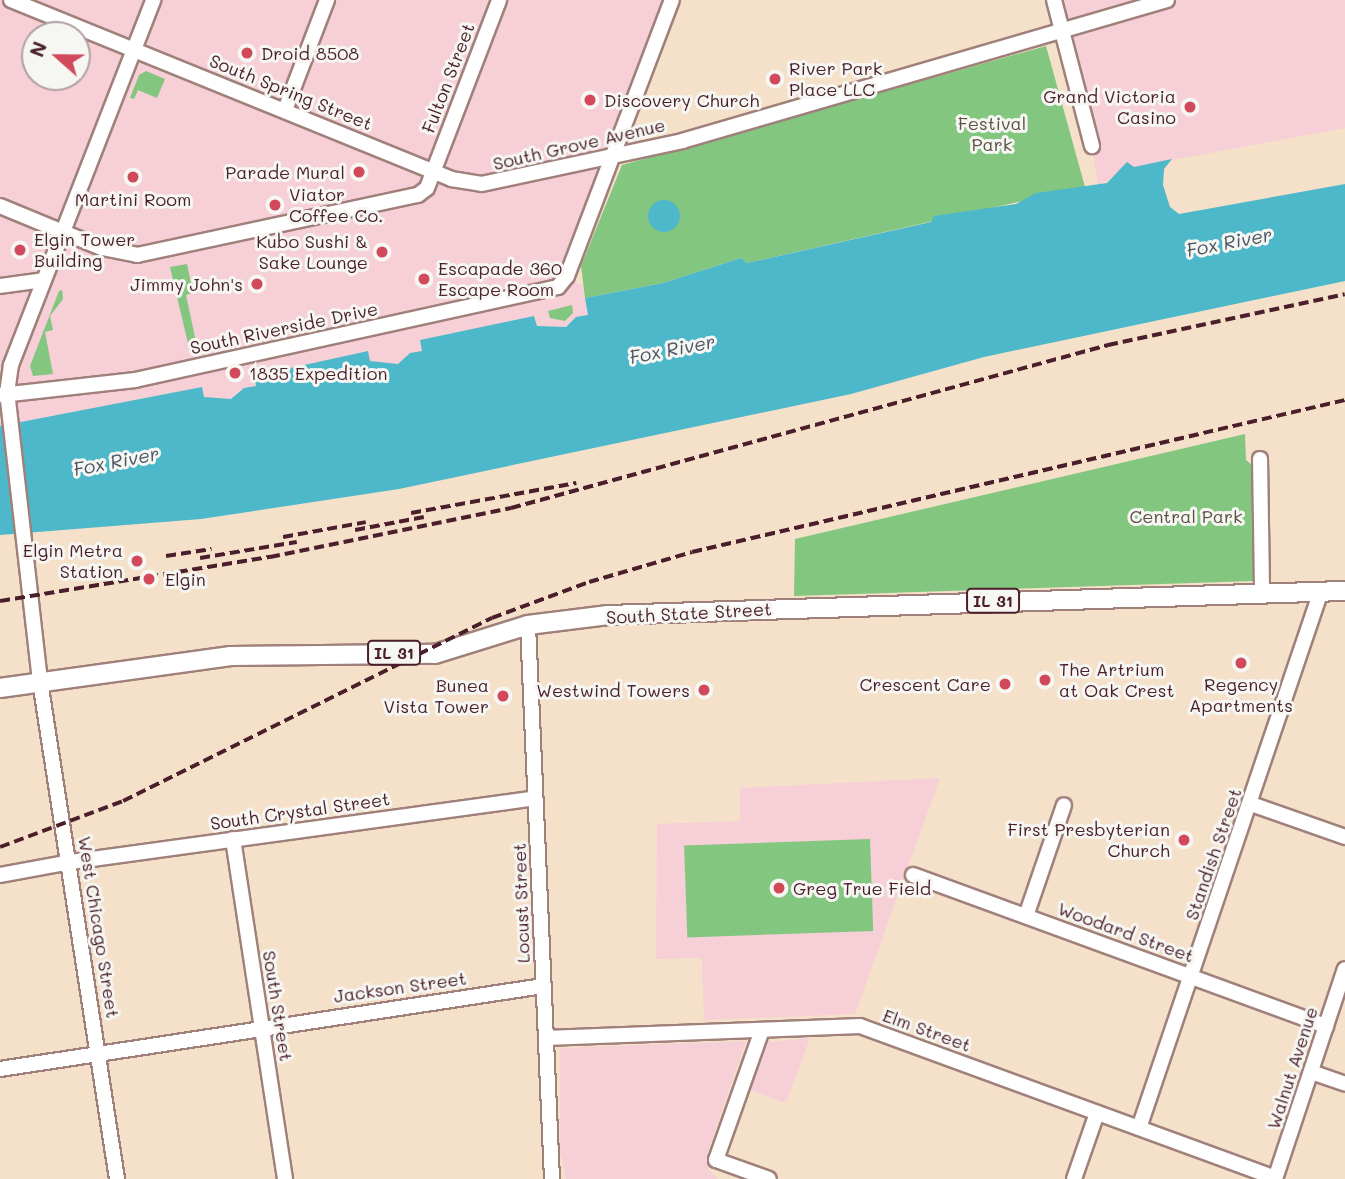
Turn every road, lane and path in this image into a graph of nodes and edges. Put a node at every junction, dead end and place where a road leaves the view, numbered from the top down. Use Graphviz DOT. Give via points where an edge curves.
graph roads {
  1 [pos="11,0"];
  2 [pos="153,0"];
  3 [pos="327,0"];
  4 [pos="499,0"];
  5 [pos="672,0"];
  6 [pos="1054,0"];
  7 [pos="1167,0"];
  8 [pos="1062,30"];
  9 [pos="134,50"];
  10 [pos="285,110"];
  11 [pos="1092,146"];
  12 [pos="613,155"];
  13 [pos="435,169"];
  14 [pos="0,206"];
  15 [pos="63,231"];
  16 [pos="44,280"];
  17 [pos="0,286"];
  18 [pos="4,394"];
  19 [pos="1260,459"];
  20 [pos="1321,591"];
  21 [pos="1345,591"];
  22 [pos="1262,593"];
  23 [pos="528,625"];
  24 [pos="40,681"];
  25 [pos="0,688"];
  26 [pos="536,798"];
  27 [pos="1251,804"];
  28 [pos="1064,805"];
  29 [pos="1345,836"];
  30 [pos="233,839"];
  31 [pos="70,862"];
  32 [pos="0,875"];
  33 [pos="913,875"];
  34 [pos="1026,916"];
  35 [pos="1345,969"];
  36 [pos="1191,976"];
  37 [pos="543,986"];
  38 [pos="1326,1026"];
  39 [pos="262,1027"];
  40 [pos="762,1030"];
  41 [pos="546,1038"];
  42 [pos="98,1055"];
  43 [pos="0,1069"];
  44 [pos="1311,1072"];
  45 [pos="1345,1084"];
  46 [pos="1097,1113"];
  47 [pos="1139,1128"];
  48 [pos="117,1179"];
  49 [pos="285,1179"];
  50 [pos="552,1179"];
  51 [pos="769,1179"];
  52 [pos="1074,1179"];
  53 [pos="1275,1179"];
  1 -- 9 [label="street, South Spring Street"];
  2 -- 9 [label="street, West Chicago Street"];
  3 -- 10 [label="street"];
  4 -- 13 [label="street, Fulton Street"];
  5 -- 12 [label="street"];
  6 -- 8 [label="street"];
  7 -- 8 [label="street, South Grove Avenue"];
  8 -- 11 [label="street"];
  8 -- 12 [label="street, South Grove Avenue" via="682,141"];
  9 -- 10 [label="street, South Spring Street"];
  9 -- 15 [label="street, West Chicago Street"];
  10 -- 13 [label="street, South Spring Street"];
  12 -- 13 [label="street, South Grove Avenue" via="482,184 460,182"];
  12 -- 18 [label="street, South Riverside Drive" via="564,281 535,294 135,380"];
  13 -- 15 [label="street" via="428,188 397,201 129,254"];
  14 -- 15 [label="street"];
  15 -- 16 [label="street, West Chicago Street"];
  16 -- 17 [label="street"];
  16 -- 18 [label="street, West Chicago Street"];
  18 -- 24 [label="street, West Chicago Street"];
  19 -- 22 [label="street"];
  20 -- 21 [label="main road, South State Street / IL 31"];
  20 -- 22 [label="main road, South State Street / IL 31"];
  20 -- 27 [label="street, Standish Street"];
  22 -- 23 [label="main road, South State Street / IL 31" via="608,615"];
  23 -- 24 [label="main road, South State Street / IL 31" via="435,654 231,656"];
  23 -- 26 [label="street, Locust Street"];
  24 -- 25 [label="main road, IL 31"];
  24 -- 31 [label="street, West Chicago Street"];
  26 -- 30 [label="street, South Crystal Street"];
  26 -- 37 [label="street, Locust Street"];
  27 -- 29 [label="street"];
  27 -- 36 [label="street, Standish Street"];
  28 -- 34 [label="street"];
  30 -- 31 [label="street, South Crystal Street"];
  30 -- 39 [label="street, South Street"];
  31 -- 32 [label="street, South Crystal Street"];
  31 -- 42 [label="street, West Chicago Street"];
  33 -- 34 [label="street, Woodard Street"];
  34 -- 36 [label="street, Woodard Street"];
  35 -- 38 [label="street, Walnut Avenue"];
  36 -- 38 [label="street, Woodard Street"];
  36 -- 47 [label="street, Standish Street"];
  37 -- 39 [label="street, Jackson Street"];
  37 -- 41 [label="street, Locust Street"];
  38 -- 44 [label="street, Walnut Avenue"];
  39 -- 42 [label="street, Jackson Street"];
  39 -- 49 [label="street, South Street"];
  40 -- 41 [label="street, Elm Street"];
  40 -- 46 [label="street, Elm Street" via="860,1026"];
  40 -- 51 [label="street" via="716,1160"];
  41 -- 50 [label="street, Locust Street"];
  42 -- 43 [label="street, Jackson Street"];
  42 -- 48 [label="street, West Chicago Street"];
  44 -- 45 [label="street"];
  44 -- 53 [label="street, Walnut Avenue"];
  46 -- 47 [label="street, Elm Street"];
  46 -- 52 [label="street"];
  47 -- 53 [label="street, Elm Street"];
}
